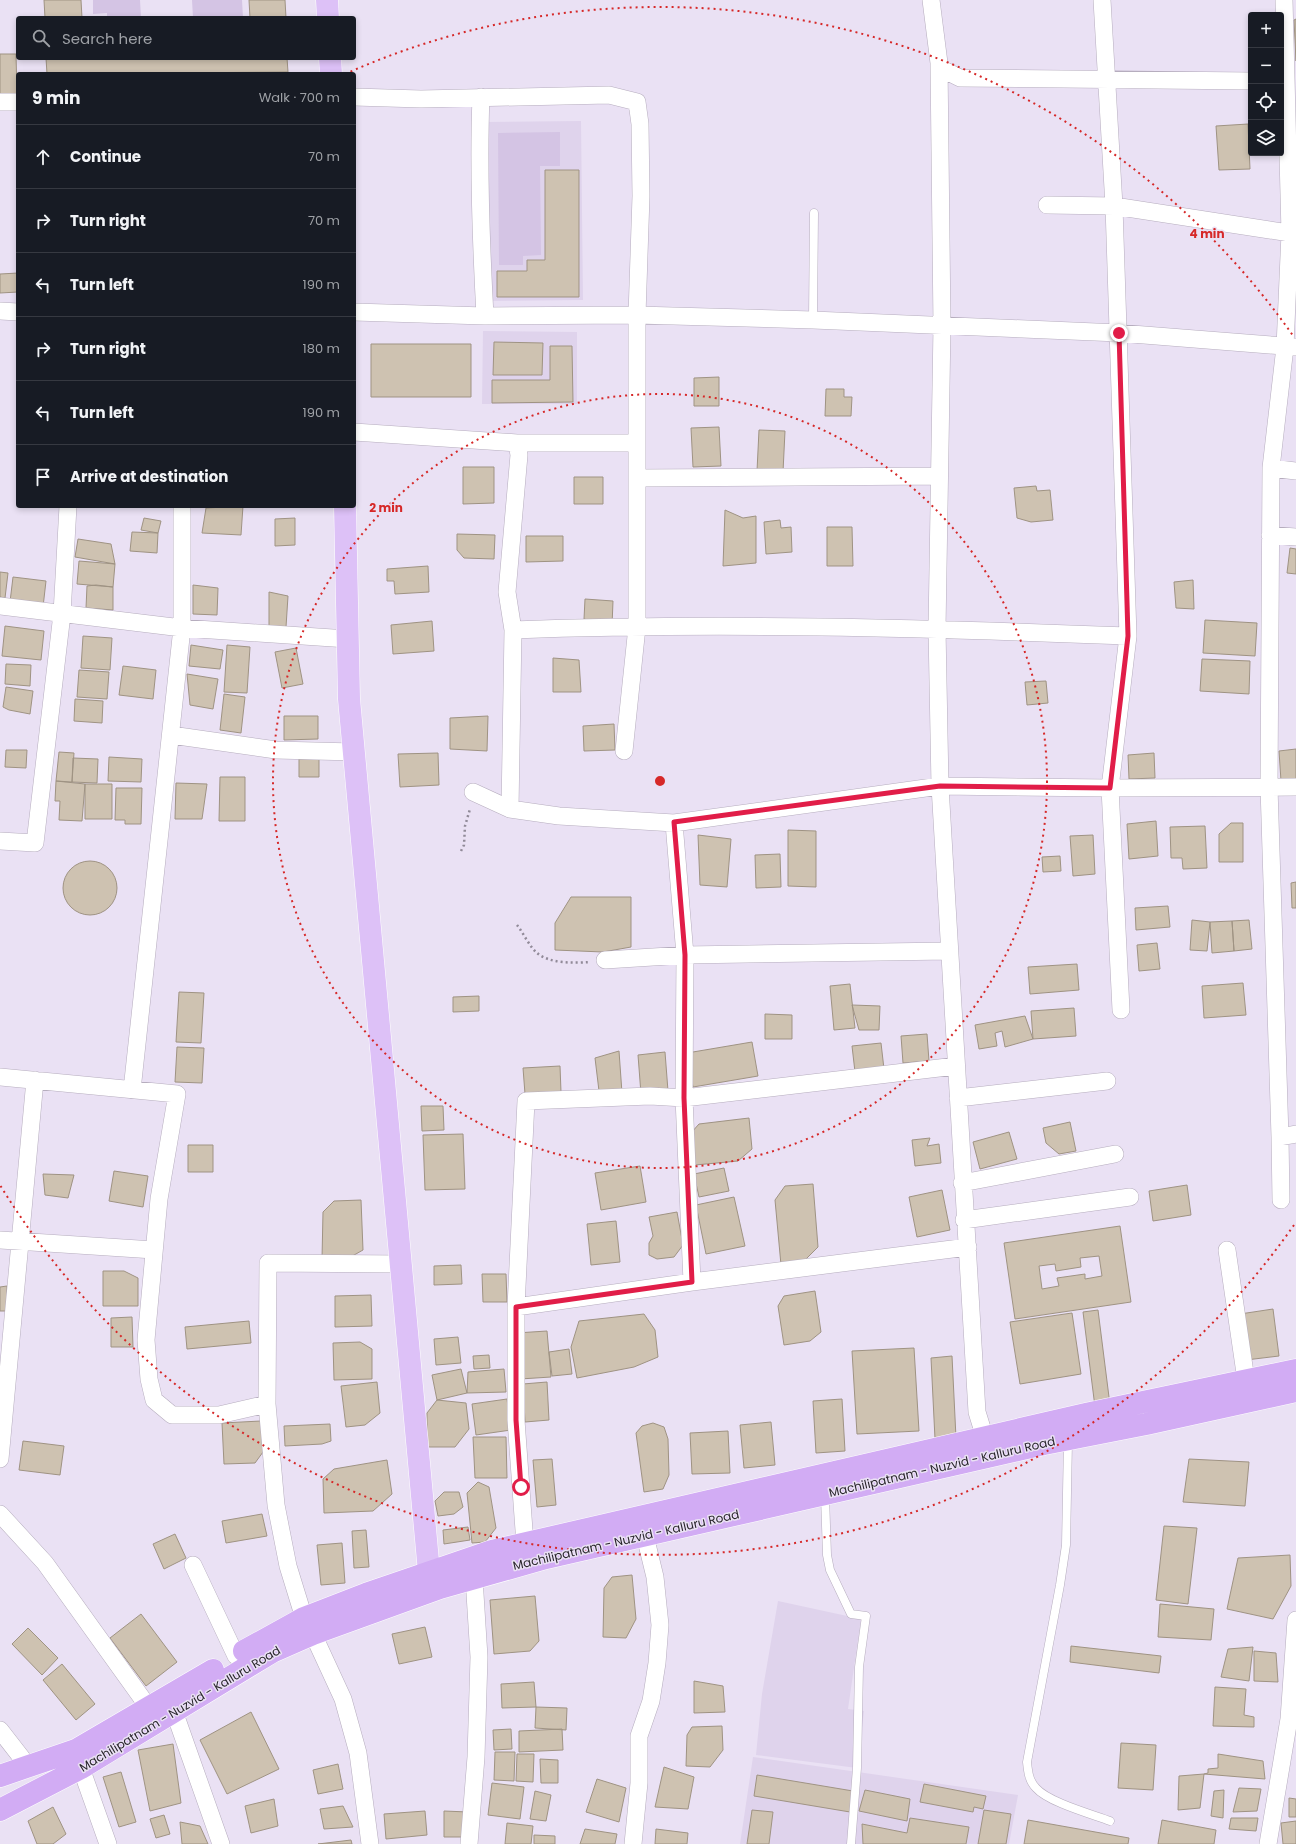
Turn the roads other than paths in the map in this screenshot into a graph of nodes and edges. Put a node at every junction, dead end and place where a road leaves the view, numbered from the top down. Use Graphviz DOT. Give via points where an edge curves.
graph roads {
  1 [pos="327,0"];
  2 [pos="931,0"];
  3 [pos="1102,0"];
  4 [pos="1284,0"];
  5 [pos="328,16"];
  6 [pos="330,60"];
  7 [pos="939,63"];
  8 [pos="331,72"];
  9 [pos="1108,78"];
  10 [pos="1248,81"];
  11 [pos="1288,86"];
  12 [pos="356,97"];
  13 [pos="481,97"];
  14 [pos="0,102"];
  15 [pos="16,102"];
  16 [pos="1047,205"];
  17 [pos="1114,206"];
  18 [pos="814,213"];
  19 [pos="1293,234"];
  20 [pos="0,312"];
  21 [pos="16,312"];
  22 [pos="356,312"];
  23 [pos="637,315"];
  24 [pos="485,316"];
  25 [pos="813,320"];
  26 [pos="942,326"];
  27 [pos="1119,333"];
  28 [pos="1291,347"];
  29 [pos="356,432"];
  30 [pos="517,443"];
  31 [pos="637,443"];
  32 [pos="1270,468"];
  33 [pos="1296,471"];
  34 [pos="939,476"];
  35 [pos="639,478"];
  36 [pos="68,508"];
  37 [pos="182,508"];
  38 [pos="345,508"];
  39 [pos="1270,534"];
  40 [pos="1296,537"];
  41 [pos="0,606"];
  42 [pos="62,614"];
  43 [pos="638,627"];
  44 [pos="182,628"];
  45 [pos="937,629"];
  46 [pos="513,630"];
  47 [pos="1128,636"];
  48 [pos="348,638"];
  49 [pos="171,735"];
  50 [pos="624,751"];
  51 [pos="354,752"];
  52 [pos="940,786"];
  53 [pos="1269,787"];
  54 [pos="1296,787"];
  55 [pos="1110,788"];
  56 [pos="473,792"];
  57 [pos="510,809"];
  58 [pos="674,822"];
  59 [pos="0,841"];
  60 [pos="949,951"];
  61 [pos="685,955"];
  62 [pos="605,960"];
  63 [pos="1121,1010"];
  64 [pos="956,1066"];
  65 [pos="0,1078"];
  66 [pos="35,1080"];
  67 [pos="1107,1081"];
  68 [pos="132,1090"];
  69 [pos="684,1098"];
  70 [pos="958,1098"];
  71 [pos="1288,1135"];
  72 [pos="1115,1154"];
  73 [pos="962,1183"];
  74 [pos="1130,1197"];
  75 [pos="1281,1200"];
  76 [pos="964,1220"];
  77 [pos="0,1240"];
  78 [pos="20,1241"];
  79 [pos="968,1247"];
  80 [pos="154,1250"];
  81 [pos="1228,1250"];
  82 [pos="401,1264"];
  83 [pos="692,1282"];
  84 [pos="516,1307"];
  85 [pos="1296,1370"];
  86 [pos="1246,1380"];
  87 [pos="1296,1391"];
  88 [pos="267,1404"];
  89 [pos="1068,1439"];
  90 [pos="985,1448"];
  91 [pos="0,1459"];
  92 [pos="826,1484"];
  93 [pos="0,1514"];
  94 [pos="645,1536"];
  95 [pos="525,1544"];
  96 [pos="193,1565"];
  97 [pos="429,1572"];
  98 [pos="474,1578"];
  99 [pos="1296,1620"];
  100 [pos="309,1626"];
  101 [pos="236,1656"];
  102 [pos="149,1708"];
  103 [pos="174,1711"];
  104 [pos="1293,1719"];
  105 [pos="0,1730"];
  106 [pos="28,1766"];
  107 [pos="81,1768"];
  108 [pos="0,1776"];
  109 [pos="0,1810"];
  110 [pos="1110,1821"];
  111 [pos="108,1844"];
  112 [pos="221,1844"];
  113 [pos="370,1844"];
  114 [pos="469,1844"];
  115 [pos="633,1844"];
  116 [pos="851,1844"];
  117 [pos="1268,1844"];
  1 -- 5 [label="main road"];
  2 -- 7 [label="street"];
  3 -- 9 [label="street"];
  4 -- 11 [label="street"];
  6 -- 8 [label="main road"];
  7 -- 9 [label="street" via="942,69 960,78"];
  7 -- 26 [label="street"];
  9 -- 10 [label="street"];
  9 -- 17 [label="street"];
  11 -- 19 [label="street"];
  12 -- 13 [label="street"];
  13 -- 23 [label="street" via="609,95 637,102 640,124 641,196"];
  13 -- 24 [label="street" via="481,223"];
  14 -- 15 [label="street"];
  16 -- 17 [label="street"];
  17 -- 19 [label="street"];
  17 -- 27 [label="street"];
  18 -- 25 [label="lane"];
  19 -- 28 [label="street"];
  20 -- 21 [label="street"];
  22 -- 24 [label="street"];
  23 -- 24 [label="street"];
  23 -- 25 [label="street"];
  23 -- 31 [label="street"];
  25 -- 26 [label="street"];
  26 -- 27 [label="street"];
  26 -- 34 [label="street"];
  27 -- 28 [label="street"];
  27 -- 47 [label="street"];
  28 -- 32 [label="street"];
  29 -- 30 [label="street"];
  30 -- 31 [label="street"];
  30 -- 46 [label="street" via="519,455 507,592"];
  31 -- 35 [label="street"];
  32 -- 33 [label="street"];
  32 -- 39 [label="street"];
  34 -- 35 [label="street"];
  34 -- 45 [label="street"];
  35 -- 43 [label="street"];
  36 -- 42 [label="street"];
  37 -- 44 [label="street"];
  38 -- 48 [label="main road"];
  39 -- 40 [label="street"];
  39 -- 53 [label="street"];
  41 -- 42 [label="street"];
  42 -- 44 [label="street"];
  42 -- 59 [label="street" via="35,843"];
  43 -- 45 [label="street"];
  43 -- 46 [label="street"];
  43 -- 50 [label="street"];
  44 -- 48 [label="street"];
  44 -- 49 [label="street"];
  45 -- 47 [label="street"];
  45 -- 52 [label="street"];
  46 -- 57 [label="street"];
  47 -- 55 [label="street"];
  48 -- 51 [label="main road" via="349,699"];
  49 -- 51 [label="street" via="276,750"];
  49 -- 68 [label="street"];
  51 -- 82 [label="main road"];
  52 -- 55 [label="street"];
  52 -- 58 [label="street"];
  52 -- 60 [label="street"];
  53 -- 54 [label="street"];
  53 -- 55 [label="street"];
  53 -- 71 [label="street"];
  55 -- 63 [label="street"];
  56 -- 57 [label="street"];
  57 -- 58 [label="street" via="559,816"];
  58 -- 61 [label="street"];
  60 -- 61 [label="street"];
  60 -- 64 [label="street"];
  61 -- 62 [label="street"];
  61 -- 69 [label="street"];
  64 -- 69 [label="street"];
  64 -- 70 [label="street"];
  65 -- 66 [label="street"];
  66 -- 68 [label="street"];
  66 -- 78 [label="street"];
  67 -- 70 [label="street"];
  68 -- 80 [label="street" via="177,1094 159,1199"];
  69 -- 83 [label="street"];
  69 -- 84 [label="street" via="650,1096 526,1101"];
  70 -- 73 [label="street"];
  71 -- 75 [label="street"];
  72 -- 73 [label="street"];
  73 -- 76 [label="street"];
  74 -- 76 [label="street"];
  76 -- 79 [label="street"];
  77 -- 78 [label="street"];
  78 -- 80 [label="street"];
  78 -- 91 [label="street"];
  79 -- 83 [label="street"];
  79 -- 90 [label="street" via="977,1412"];
  80 -- 88 [label="street" via="146,1340 149,1379 154,1400 172,1415 220,1415"];
  81 -- 86 [label="street"];
  82 -- 88 [label="street" via="268,1263"];
  82 -- 97 [label="main road"];
  83 -- 84 [label="street"];
  84 -- 95 [label="street" via="516,1420"];
  85 -- 86 [label="highway, Machilipatnam - Nuzvid - Kalluru Road"];
  86 -- 90 [label="highway, Machilipatnam - Nuzvid - Kalluru Road" via="1086,1414"];
  87 -- 89 [label="highway, Machilipatnam - Nuzvid - Kalluru Road"];
  88 -- 100 [label="street" via="276,1505 288,1566"];
  89 -- 90 [label="highway, Machilipatnam - Nuzvid - Kalluru Road"];
  89 -- 110 [label="lane" via="1065,1553 1026,1762 1029,1777 1035,1788 1044,1796"];
  90 -- 92 [label="highway, Machilipatnam - Nuzvid - Kalluru Road"];
  92 -- 94 [label="highway, Machilipatnam - Nuzvid - Kalluru Road"];
  92 -- 95 [label="highway, Machilipatnam - Nuzvid - Kalluru Road"];
  92 -- 116 [label="lane" via="827,1555 830,1570 850,1614 866,1616 859,1667"];
  93 -- 102 [label="street" via="46,1563"];
  94 -- 98 [label="highway, Machilipatnam - Nuzvid - Kalluru Road" via="546,1558"];
  94 -- 115 [label="street" via="655,1577 660,1625 658,1663 651,1701 639,1736 639,1784"];
  95 -- 97 [label="highway, Machilipatnam - Nuzvid - Kalluru Road" via="492,1551"];
  96 -- 101 [label="street"];
  97 -- 100 [label="highway, Machilipatnam - Nuzvid - Kalluru Road" via="366,1594"];
  98 -- 100 [label="highway, Machilipatnam - Nuzvid - Kalluru Road"];
  98 -- 114 [label="street" via="479,1657 476,1757"];
  99 -- 104 [label="street"];
  100 -- 101 [label="highway, Machilipatnam - Nuzvid - Kalluru Road"];
  100 -- 103 [label="highway, Machilipatnam - Nuzvid - Kalluru Road" via="272,1652"];
  100 -- 113 [label="street" via="343,1699 358,1753"];
  101 -- 102 [label="highway, Machilipatnam - Nuzvid - Kalluru Road"];
  102 -- 106 [label="highway, Machilipatnam - Nuzvid - Kalluru Road" via="76,1750"];
  103 -- 107 [label="highway, Machilipatnam - Nuzvid - Kalluru Road"];
  103 -- 112 [label="street"];
  104 -- 117 [label="street"];
  105 -- 106 [label="street"];
  106 -- 108 [label="highway, Machilipatnam - Nuzvid - Kalluru Road"];
  107 -- 109 [label="highway, Machilipatnam - Nuzvid - Kalluru Road"];
  107 -- 111 [label="street"];
}
